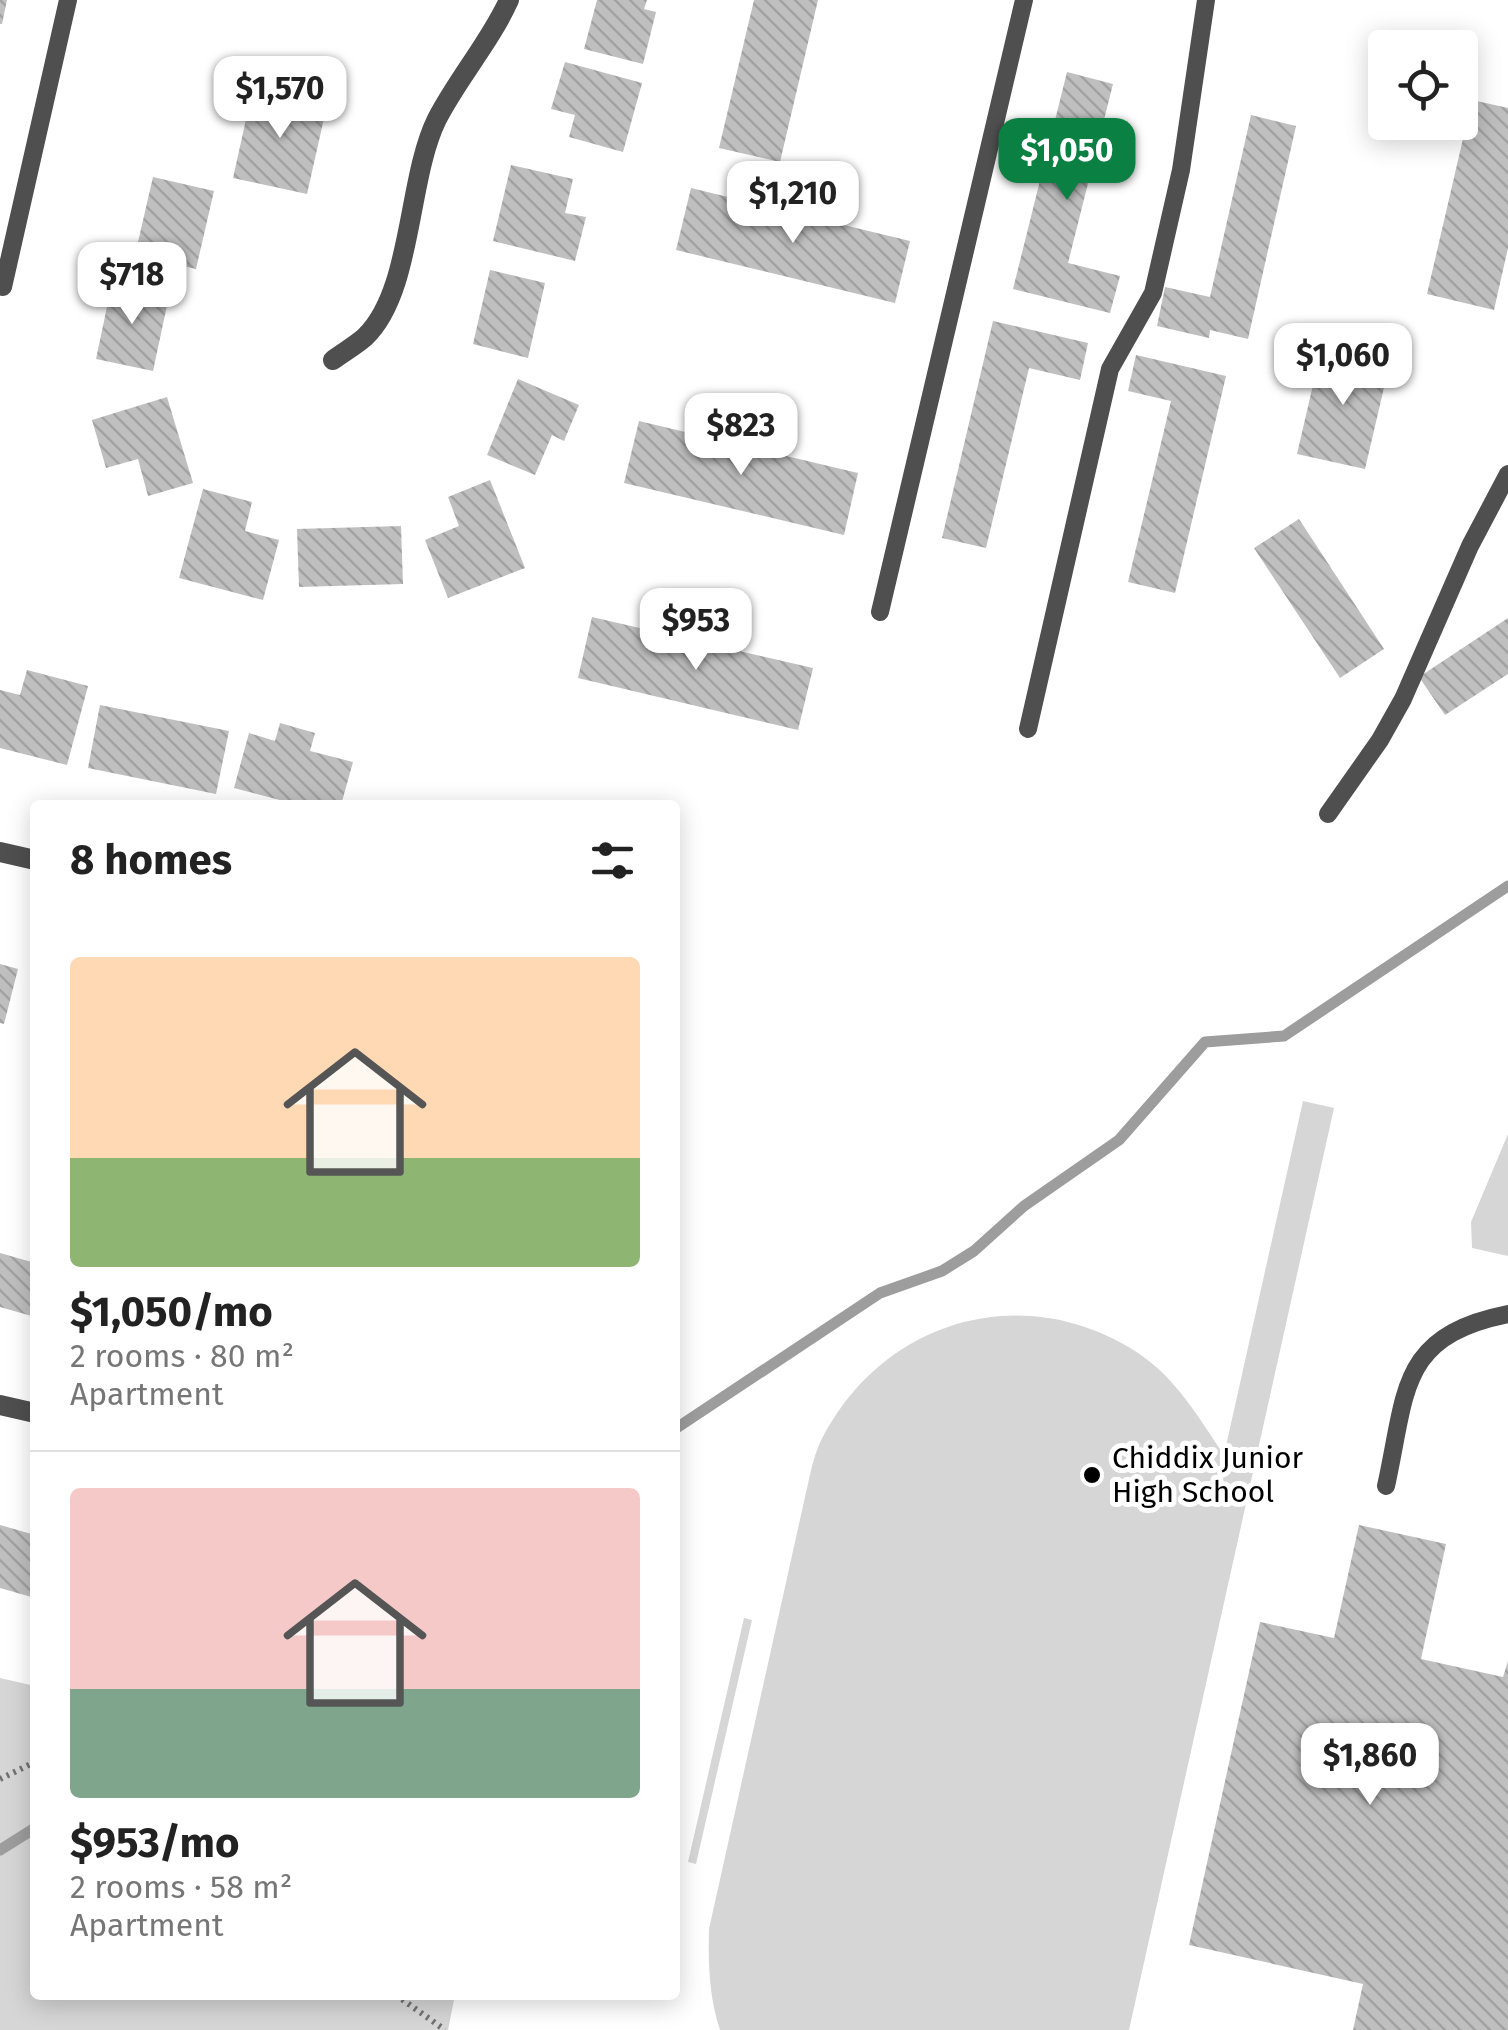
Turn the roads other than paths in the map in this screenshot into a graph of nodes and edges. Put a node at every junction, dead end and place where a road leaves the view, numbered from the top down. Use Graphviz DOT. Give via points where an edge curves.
graph roads {
  1 [pos="68,0"];
  2 [pos="509,0"];
  3 [pos="1024,0"];
  4 [pos="1206,0"];
  5 [pos="3,287"];
  6 [pos="334,360"];
  7 [pos="1508,474"];
  8 [pos="880,612"];
  9 [pos="1028,729"];
  10 [pos="1328,814"];
  11 [pos="0,852"];
  12 [pos="30,859"];
  13 [pos="1508,1314"];
  14 [pos="0,1405"];
  15 [pos="30,1412"];
  16 [pos="1386,1486"];
  1 -- 5 [label="lane"];
  2 -- 6 [label="street" via="427,143 381,314 366,336"];
  3 -- 8 [label="lane"];
  4 -- 9 [label="lane" via="1181,170 1153,294 1110,368"];
  7 -- 10 [label="lane" via="1404,699"];
  11 -- 12 [label="street"];
  13 -- 16 [label="lane" via="1438,1338 1421,1358"];
  14 -- 15 [label="street"];
}
